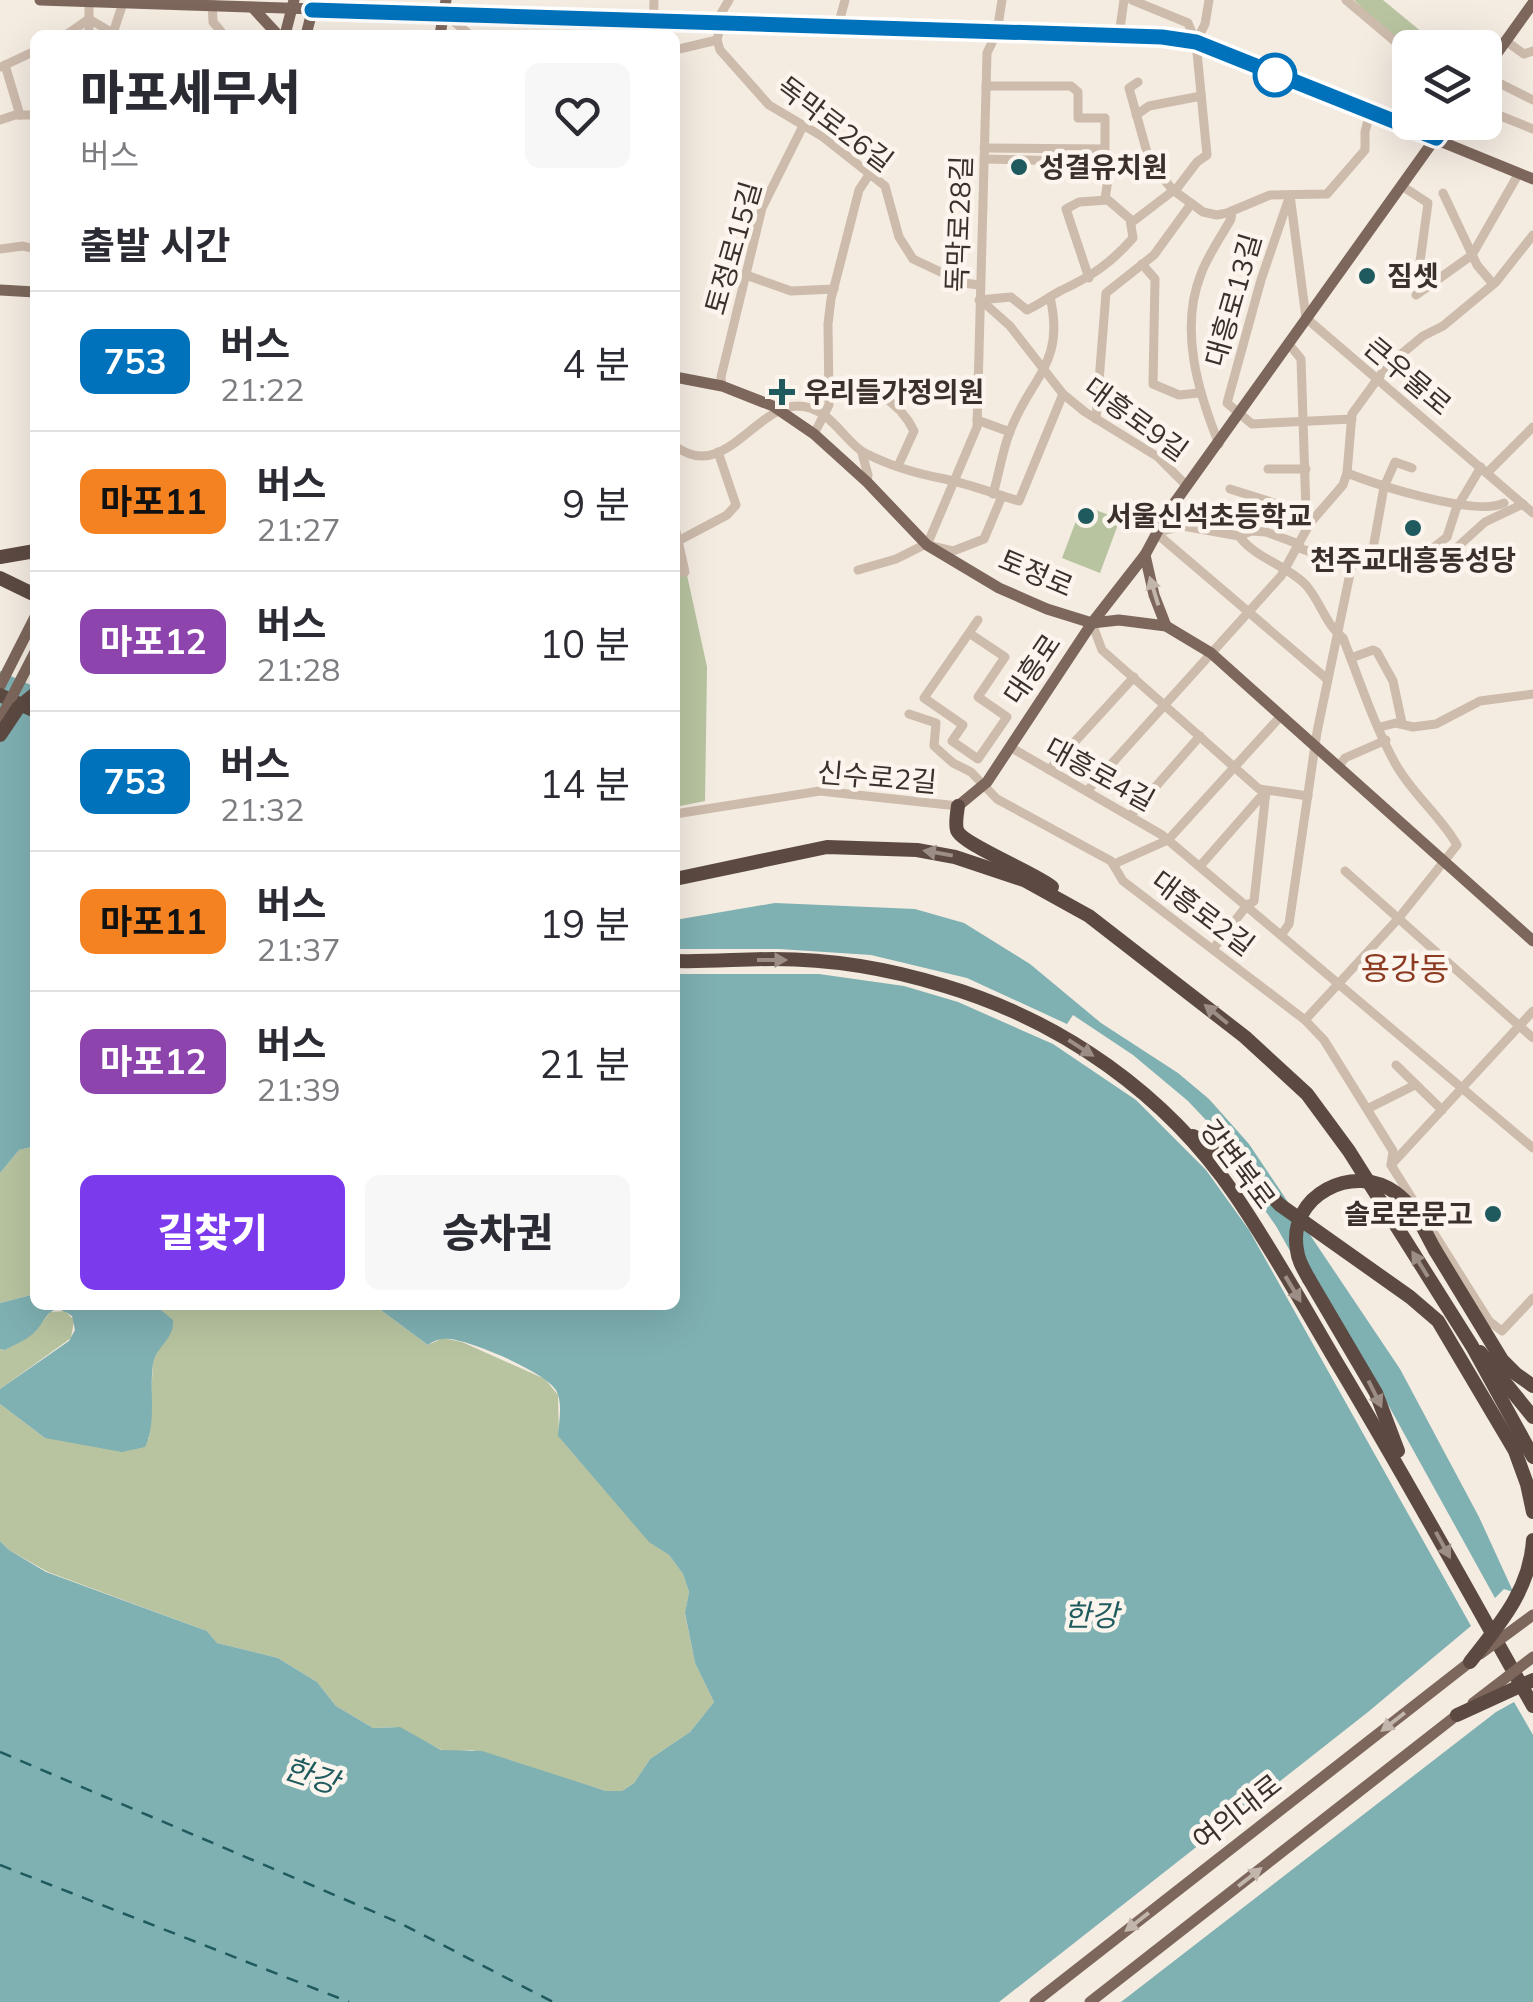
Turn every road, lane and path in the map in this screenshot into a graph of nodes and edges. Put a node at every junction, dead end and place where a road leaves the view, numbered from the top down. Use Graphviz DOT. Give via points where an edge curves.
graph roads {
  1 [pos="40,0"];
  2 [pos="654,0"];
  3 [pos="729,0"];
  4 [pos="845,0"];
  5 [pos="1002,0"];
  6 [pos="1124,0"];
  7 [pos="1132,0"];
  8 [pos="1209,0"];
  9 [pos="1346,0"];
  10 [pos="89,2"];
  11 [pos="123,2"];
  12 [pos="150,2"];
  13 [pos="212,3"];
  14 [pos="1533,4"];
  15 [pos="292,5"];
  16 [pos="314,5"];
  17 [pos="445,7"];
  18 [pos="252,8"];
  19 [pos="594,18"];
  20 [pos="89,19"];
  21 [pos="653,20"];
  22 [pos="718,22"];
  23 [pos="838,26"];
  24 [pos="73,30"];
  25 [pos="89,30"];
  26 [pos="107,30"];
  27 [pos="115,30"];
  28 [pos="220,30"];
  29 [pos="276,30"];
  30 [pos="284,30"];
  31 [pos="307,30"];
  32 [pos="466,30"];
  33 [pos="594,30"];
  34 [pos="653,30"];
  35 [pos="997,32"];
  36 [pos="1119,35"];
  37 [pos="1392,39"];
  38 [pos="717,40"];
  39 [pos="1506,40"];
  40 [pos="1196,42"];
  41 [pos="1502,46"];
  42 [pos="680,49"];
  43 [pos="1533,51"];
  44 [pos="30,53"];
  45 [pos="2,66"];
  46 [pos="1138,82"];
  47 [pos="1502,83"];
  48 [pos="986,86"];
  49 [pos="1201,96"];
  50 [pos="1533,100"];
  51 [pos="1370,113"];
  52 [pos="20,115"];
  53 [pos="30,115"];
  54 [pos="1136,115"];
  55 [pos="1502,116"];
  56 [pos="0,120"];
  57 [pos="1392,121"];
  58 [pos="803,126"];
  59 [pos="1533,129"];
  60 [pos="1435,140"];
  61 [pos="1441,140"];
  62 [pos="984,154"];
  63 [pos="1150,163"];
  64 [pos="1110,166"];
  65 [pos="871,172"];
  66 [pos="1519,173"];
  67 [pos="1533,178"];
  68 [pos="1402,186"];
  69 [pos="1173,190"];
  70 [pos="1443,193"];
  71 [pos="1290,195"];
  72 [pos="1105,199"];
  73 [pos="1191,204"];
  74 [pos="1232,212"];
  75 [pos="1131,223"];
  76 [pos="1533,235"];
  77 [pos="30,248"];
  78 [pos="0,249"];
  79 [pos="1472,255"];
  80 [pos="1142,264"];
  81 [pos="746,276"];
  82 [pos="1089,278"];
  83 [pos="979,284"];
  84 [pos="1493,284"];
  85 [pos="1431,285"];
  86 [pos="834,289"];
  87 [pos="0,290"];
  88 [pos="30,292"];
  89 [pos="1416,295"];
  90 [pos="1050,297"];
  91 [pos="979,300"];
  92 [pos="1306,318"];
  93 [pos="1288,344"];
  94 [pos="1044,370"];
  95 [pos="680,378"];
  96 [pos="1378,380"];
  97 [pos="830,381"];
  98 [pos="722,386"];
  99 [pos="1198,392"];
  100 [pos="1063,394"];
  101 [pos="780,411"];
  102 [pos="1240,415"];
  103 [pos="825,416"];
  104 [pos="1096,419"];
  105 [pos="1352,419"];
  106 [pos="977,420"];
  107 [pos="1304,423"];
  108 [pos="1533,427"];
  109 [pos="1010,432"];
  110 [pos="814,434"];
  111 [pos="1218,444"];
  112 [pos="680,451"];
  113 [pos="718,452"];
  114 [pos="862,454"];
  115 [pos="898,466"];
  116 [pos="1412,468"];
  117 [pos="1268,469"];
  118 [pos="1306,469"];
  119 [pos="1484,470"];
  120 [pos="1347,473"];
  121 [pos="867,482"];
  122 [pos="955,482"];
  123 [pos="1385,484"];
  124 [pos="1187,486"];
  125 [pos="1230,489"];
  126 [pos="998,495"];
  127 [pos="1504,502"];
  128 [pos="1523,504"];
  129 [pos="1458,506"];
  130 [pos="1533,513"];
  131 [pos="1311,516"];
  132 [pos="1156,532"];
  133 [pos="1238,536"];
  134 [pos="680,540"];
  135 [pos="927,545"];
  136 [pos="1299,546"];
  137 [pos="30,552"];
  138 [pos="1144,555"];
  139 [pos="0,558"];
  140 [pos="1371,560"];
  141 [pos="1352,564"];
  142 [pos="1434,564"];
  143 [pos="858,570"];
  144 [pos="1286,570"];
  145 [pos="0,578"];
  146 [pos="30,593"];
  147 [pos="1248,612"];
  148 [pos="978,620"];
  149 [pos="1092,623"];
  150 [pos="1166,626"];
  151 [pos="30,627"];
  152 [pos="969,633"];
  153 [pos="1337,633"];
  154 [pos="1212,653"];
  155 [pos="1351,658"];
  156 [pos="30,662"];
  157 [pos="1134,677"];
  158 [pos="1327,680"];
  159 [pos="0,686"];
  160 [pos="1533,694"];
  161 [pos="0,695"];
  162 [pos="30,698"];
  163 [pos="1165,705"];
  164 [pos="30,709"];
  165 [pos="909,714"];
  166 [pos="1280,717"];
  167 [pos="0,720"];
  168 [pos="1402,723"];
  169 [pos="1380,727"];
  170 [pos="0,735"];
  171 [pos="1200,736"];
  172 [pos="1386,740"];
  173 [pos="1010,748"];
  174 [pos="1316,748"];
  175 [pos="1338,766"];
  176 [pos="1236,768"];
  177 [pos="1049,770"];
  178 [pos="984,785"];
  179 [pos="1087,791"];
  180 [pos="1266,791"];
  181 [pos="1308,796"];
  182 [pos="958,806"];
  183 [pos="680,813"];
  184 [pos="1130,816"];
  185 [pos="1168,840"];
  186 [pos="1445,861"];
  187 [pos="1114,864"];
  188 [pos="1201,865"];
  189 [pos="1345,871"];
  190 [pos="680,878"];
  191 [pos="1062,899"];
  192 [pos="1248,905"];
  193 [pos="1398,919"];
  194 [pos="1282,934"];
  195 [pos="1533,941"];
  196 [pos="1213,949"];
  197 [pos="680,961"];
  198 [pos="1339,982"];
  199 [pos="1533,1012"];
  200 [pos="1305,1020"];
  201 [pos="1520,1026"];
  202 [pos="1533,1038"];
  203 [pos="1396,1066"];
  204 [pos="1413,1086"];
  205 [pos="1462,1087"];
  206 [pos="1367,1108"];
  207 [pos="1442,1110"];
  208 [pos="1184,1132"];
  209 [pos="1533,1148"];
  210 [pos="1391,1165"];
  211 [pos="1533,1298"];
  212 [pos="1472,1346"];
  213 [pos="1487,1357"];
  214 [pos="1514,1372"];
  215 [pos="1533,1386"];
  216 [pos="1533,1417"];
  217 [pos="1533,1457"];
  218 [pos="1413,1489"];
  219 [pos="1533,1512"];
  220 [pos="1533,1540"];
  221 [pos="1474,1602"];
  222 [pos="1533,1615"];
  223 [pos="1533,1657"];
  224 [pos="1470,1662"];
  225 [pos="1533,1679"];
  226 [pos="1533,1706"];
  227 [pos="1457,1715"];
  228 [pos="1036,2002"];
  229 [pos="1090,2002"];
  1 -- 10 [label="main road"];
  2 -- 21 [label="street"];
  3 -- 22 [label="street"];
  4 -- 23 [label="street"];
  5 -- 35 [label="street, 독막로28길"];
  6 -- 36 [label="street"];
  7 -- 40 [label="street" via="1188,23"];
  8 -- 40 [label="street"];
  9 -- 37 [label="street"];
  10 -- 11 [label="main road"];
  10 -- 20 [label="street"];
  11 -- 12 [label="main road"];
  11 -- 27 [label="street"];
  12 -- 13 [label="main road"];
  13 -- 18 [label="main road"];
  13 -- 28 [label="street"];
  14 -- 39 [label="main road"];
  15 -- 16 [label="main road"];
  15 -- 18 [label="main road"];
  15 -- 30 [label="main road"];
  16 -- 17 [label="main road"];
  16 -- 31 [label="main road"];
  17 -- 19 [label="main road"];
  17 -- 32 [label="street"];
  18 -- 29 [label="main road"];
  19 -- 21 [label="main road"];
  19 -- 33 [label="street"];
  20 -- 24 [label="street"];
  20 -- 25 [label="street"];
  20 -- 26 [label="street"];
  21 -- 22 [label="main road"];
  21 -- 34 [label="street"];
  22 -- 23 [label="main road"];
  22 -- 38 [label="street"];
  23 -- 35 [label="main road"];
  35 -- 36 [label="main road"];
  35 -- 48 [label="street, 독막로28길" via="987,53"];
  36 -- 40 [label="main road"];
  38 -- 42 [label="street"];
  38 -- 58 [label="street, 독막로26길" via="769,106"];
  39 -- 41 [label="main road"];
  39 -- 43 [label="street" via="1524,54"];
  40 -- 49 [label="street"];
  40 -- 51 [label="main road"];
  44 -- 45 [label="street"];
  45 -- 52 [label="street"];
  46 -- 54 [label="street" via="1128,88"];
  47 -- 50 [label="street"];
  48 -- 62 [label="street, 독막로28길"];
  48 -- 62 [label="street" via="1072,86 1078,118 1104,118 1105,149"];
  49 -- 54 [label="street"];
  49 -- 69 [label="street" via="1207,155"];
  51 -- 57 [label="main road"];
  51 -- 71 [label="street" via="1365,150 1328,194"];
  52 -- 53 [label="street"];
  52 -- 56 [label="street"];
  54 -- 63 [label="street"];
  55 -- 59 [label="street"];
  58 -- 65 [label="street, 독막로26길"];
  58 -- 81 [label="street, 토정로15길" via="762,208"];
  60 -- 68 [label="main road, 대흥로"];
  61 -- 66 [label="main road"];
  62 -- 64 [label="street"];
  62 -- 83 [label="street, 독막로28길"];
  63 -- 64 [label="street"];
  63 -- 69 [label="street"];
  64 -- 72 [label="street"];
  65 -- 83 [label="street, 독막로26길" via="885,186 913,259"];
  65 -- 86 [label="street" via="859,190"];
  66 -- 67 [label="main road"];
  66 -- 79 [label="street"];
  68 -- 85 [label="street" via="1428,203 1419,269"];
  68 -- 92 [label="main road, 대흥로"];
  69 -- 73 [label="street"];
  69 -- 75 [label="street"];
  70 -- 79 [label="street"];
  71 -- 74 [label="street" via="1270,195"];
  71 -- 92 [label="street"];
  71 -- 102 [label="street, 대흥로13길" via="1228,399"];
  72 -- 75 [label="street"];
  72 -- 82 [label="street" via="1066,210"];
  73 -- 74 [label="street" via="1217,215"];
  73 -- 80 [label="street"];
  74 -- 99 [label="street" via="1194,302"];
  75 -- 82 [label="street" via="1132,238"];
  76 -- 84 [label="street"];
  77 -- 78 [label="street"];
  79 -- 84 [label="street"];
  79 -- 85 [label="street"];
  80 -- 99 [label="street" via="1155,280 1153,384 1178,395"];
  80 -- 104 [label="street" via="1106,293"];
  81 -- 86 [label="street" via="791,290"];
  81 -- 98 [label="street, 토정로15길"];
  82 -- 90 [label="street"];
  83 -- 91 [label="street, 독막로28길"];
  84 -- 96 [label="street"];
  85 -- 89 [label="street"];
  86 -- 97 [label="street"];
  87 -- 88 [label="main road"];
  90 -- 91 [label="street" via="1027,310 1011,296"];
  90 -- 94 [label="street" via="1055,332"];
  91 -- 94 [label="street, 대흥로9길" via="1010,326"];
  91 -- 106 [label="street, 독막로28길"];
  92 -- 93 [label="main road, 대흥로"];
  92 -- 96 [label="street, 큰우물로"];
  93 -- 102 [label="main road, 대흥로"];
  93 -- 107 [label="street" via="1300,358"];
  94 -- 100 [label="street, 대흥로9길"];
  94 -- 109 [label="street"];
  95 -- 98 [label="main road, 토정로"];
  96 -- 105 [label="street"];
  96 -- 119 [label="street, 큰우물로"];
  97 -- 103 [label="street"];
  97 -- 115 [label="street" via="869,390 906,414 914,431"];
  98 -- 101 [label="main road, 토정로"];
  99 -- 111 [label="street"];
  100 -- 104 [label="street, 대흥로9길"];
  100 -- 126 [label="street" via="1019,501"];
  101 -- 103 [label="street" via="800,406"];
  101 -- 110 [label="main road, 토정로"];
  101 -- 113 [label="street"];
  102 -- 107 [label="street" via="1252,424"];
  102 -- 111 [label="main road, 대흥로"];
  103 -- 110 [label="street"];
  103 -- 114 [label="street"];
  104 -- 124 [label="street, 대흥로9길" via="1158,456"];
  105 -- 107 [label="street"];
  105 -- 120 [label="street"];
  106 -- 109 [label="street"];
  106 -- 122 [label="street, 독막로28길"];
  107 -- 118 [label="street"];
  108 -- 119 [label="street"];
  109 -- 126 [label="street"];
  110 -- 121 [label="main road, 토정로"];
  111 -- 124 [label="main road, 대흥로"];
  112 -- 113 [label="street" via="699,457"];
  113 -- 134 [label="street" via="736,505"];
  114 -- 115 [label="street"];
  114 -- 121 [label="street"];
  115 -- 122 [label="street"];
  116 -- 123 [label="street" via="1395,462"];
  117 -- 118 [label="street"];
  118 -- 131 [label="street"];
  119 -- 128 [label="street, 큰우물로"];
  119 -- 129 [label="street"];
  120 -- 123 [label="street"];
  120 -- 131 [label="street"];
  121 -- 135 [label="main road, 토정로"];
  122 -- 126 [label="street"];
  122 -- 135 [label="street, 독막로28길"];
  123 -- 129 [label="street"];
  123 -- 140 [label="street"];
  124 -- 132 [label="main road, 대흥로"];
  125 -- 131 [label="street"];
  126 -- 135 [label="street" via="984,539 952,551"];
  127 -- 129 [label="street" via="1496,508"];
  128 -- 130 [label="street, 큰우물로"];
  128 -- 142 [label="street" via="1485,522"];
  129 -- 142 [label="street" via="1448,537 1433,548"];
  131 -- 136 [label="street"];
  132 -- 133 [label="street" via="1183,526"];
  132 -- 138 [label="main road, 대흥로"];
  132 -- 147 [label="street"];
  133 -- 136 [label="street" via="1266,532"];
  133 -- 144 [label="street"];
  135 -- 143 [label="street"];
  135 -- 149 [label="main road, 토정로" via="999,588"];
  136 -- 141 [label="street"];
  136 -- 144 [label="street"];
  137 -- 139 [label="highway"];
  138 -- 149 [label="main road, 대흥로"];
  150 -- 138 [label="main road, one-way"];
  140 -- 141 [label="street"];
  140 -- 142 [label="street"];
  141 -- 153 [label="street"];
  144 -- 147 [label="street"];
  144 -- 153 [label="street" via="1306,586"];
  145 -- 146 [label="highway"];
  147 -- 154 [label="street"];
  147 -- 158 [label="street"];
  148 -- 152 [label="street"];
  149 -- 150 [label="main road, 토정로"];
  149 -- 157 [label="street" via="1102,650"];
  149 -- 173 [label="main road, 대흥로"];
  150 -- 154 [label="main road, 토정로"];
  151 -- 159 [label="main road"];
  152 -- 152 [label="street" via="924,698 963,725 952,741 978,759 1007,717 978,696 1005,657"];
  153 -- 155 [label="street"];
  153 -- 158 [label="street"];
  154 -- 163 [label="street"];
  154 -- 166 [label="main road, 토정로"];
  155 -- 168 [label="street" via="1377,652 1393,680"];
  155 -- 169 [label="street"];
  156 -- 167 [label="main road, bridge"];
  157 -- 163 [label="street"];
  157 -- 177 [label="street"];
  158 -- 174 [label="street"];
  160 -- 168 [label="street" via="1480,701 1436,724"];
  161 -- 164 [label="highway, bridge"];
  162 -- 170 [label="highway, bridge"];
  163 -- 171 [label="street"];
  163 -- 179 [label="street"];
  165 -- 178 [label="street" via="936,723 934,746"];
  166 -- 174 [label="main road, 토정로"];
  166 -- 176 [label="street"];
  168 -- 169 [label="street"];
  169 -- 172 [label="street"];
  171 -- 176 [label="street"];
  171 -- 184 [label="street"];
  172 -- 175 [label="street"];
  172 -- 186 [label="street" via="1415,794 1457,845"];
  173 -- 177 [label="street, 대흥로4길"];
  173 -- 178 [label="main road, 대흥로"];
  174 -- 175 [label="main road, 토정로"];
  174 -- 181 [label="street"];
  175 -- 186 [label="main road, 토정로"];
  176 -- 180 [label="street"];
  176 -- 185 [label="street"];
  177 -- 179 [label="street, 대흥로4길"];
  178 -- 182 [label="main road, 대흥로"];
  178 -- 187 [label="street, 대흥로2길" via="997,800"];
  179 -- 184 [label="street, 대흥로4길"];
  180 -- 181 [label="street"];
  180 -- 188 [label="street"];
  180 -- 192 [label="street" via="1254,901"];
  181 -- 194 [label="street"];
  182 -- 183 [label="street, 신수로2길" via="820,791"];
  182 -- 191 [label="highway" via="956,828 963,839 1031,871"];
  184 -- 185 [label="street, 대흥로4길"];
  185 -- 187 [label="street, 대흥로4길"];
  185 -- 188 [label="street, 대흥로4길"];
  186 -- 193 [label="street"];
  186 -- 195 [label="main road, 토정로"];
  187 -- 196 [label="street, 대흥로2길" via="1123,881"];
  188 -- 192 [label="street, 대흥로4길"];
  189 -- 193 [label="street"];
  191 -- 190 [label="highway, one-way" via="956,856 888,848 827,848"];
  212 -- 191 [label="highway, one-way" via="1306,1094 1191,993"];
  192 -- 194 [label="street, 대흥로4길"];
  192 -- 196 [label="street"];
  193 -- 198 [label="street"];
  193 -- 201 [label="street"];
  194 -- 198 [label="street, 대흥로4길"];
  196 -- 200 [label="street, 대흥로2길"];
  197 -- 208 [label="highway, 강변북로, one-way" via="826,962 886,971 999,1004 1122,1074"];
  198 -- 200 [label="street"];
  198 -- 205 [label="street, 대흥로4길"];
  199 -- 201 [label="street"];
  200 -- 206 [label="street, 대흥로2길"];
  201 -- 202 [label="street"];
  201 -- 205 [label="street"];
  203 -- 204 [label="street"];
  204 -- 206 [label="street"];
  204 -- 207 [label="street"];
  205 -- 207 [label="street"];
  205 -- 209 [label="street, 대흥로4길"];
  206 -- 210 [label="street, 대흥로2길" via="1393,1150"];
  207 -- 210 [label="street"];
  208 -- 218 [label="highway, 강변북로, one-way" via="1235,1194"];
  208 -- 219 [label="highway" via="1232,1156 1280,1205 1422,1308 1450,1336 1515,1451"];
  210 -- 211 [label="street, 대흥로2길" via="1489,1321 1502,1330"];
  212 -- 213 [label="highway"];
  212 -- 217 [label="highway"];
  213 -- 214 [label="highway"];
  213 -- 216 [label="highway"];
  214 -- 215 [label="highway"];
  214 -- 218 [label="highway, one-way, bridge" via="1400,1195 1364,1180 1317,1194 1302,1213 1296,1238 1301,1264 1376,1393"];
  218 -- 221 [label="highway, 강변북로, one-way"];
  220 -- 224 [label="highway, bridge" via="1513,1604"];
  221 -- 225 [label="highway, bridge"];
  221 -- 226 [label="highway, 강변북로, bridge"];
  222 -- 224 [label="main road, 여의대로, bridge"];
  223 -- 227 [label="main road, bridge"];
  224 -- 228 [label="main road, 여의대로, one-way"];
  225 -- 227 [label="highway, bridge"];
  229 -- 227 [label="main road, one-way"];
}
